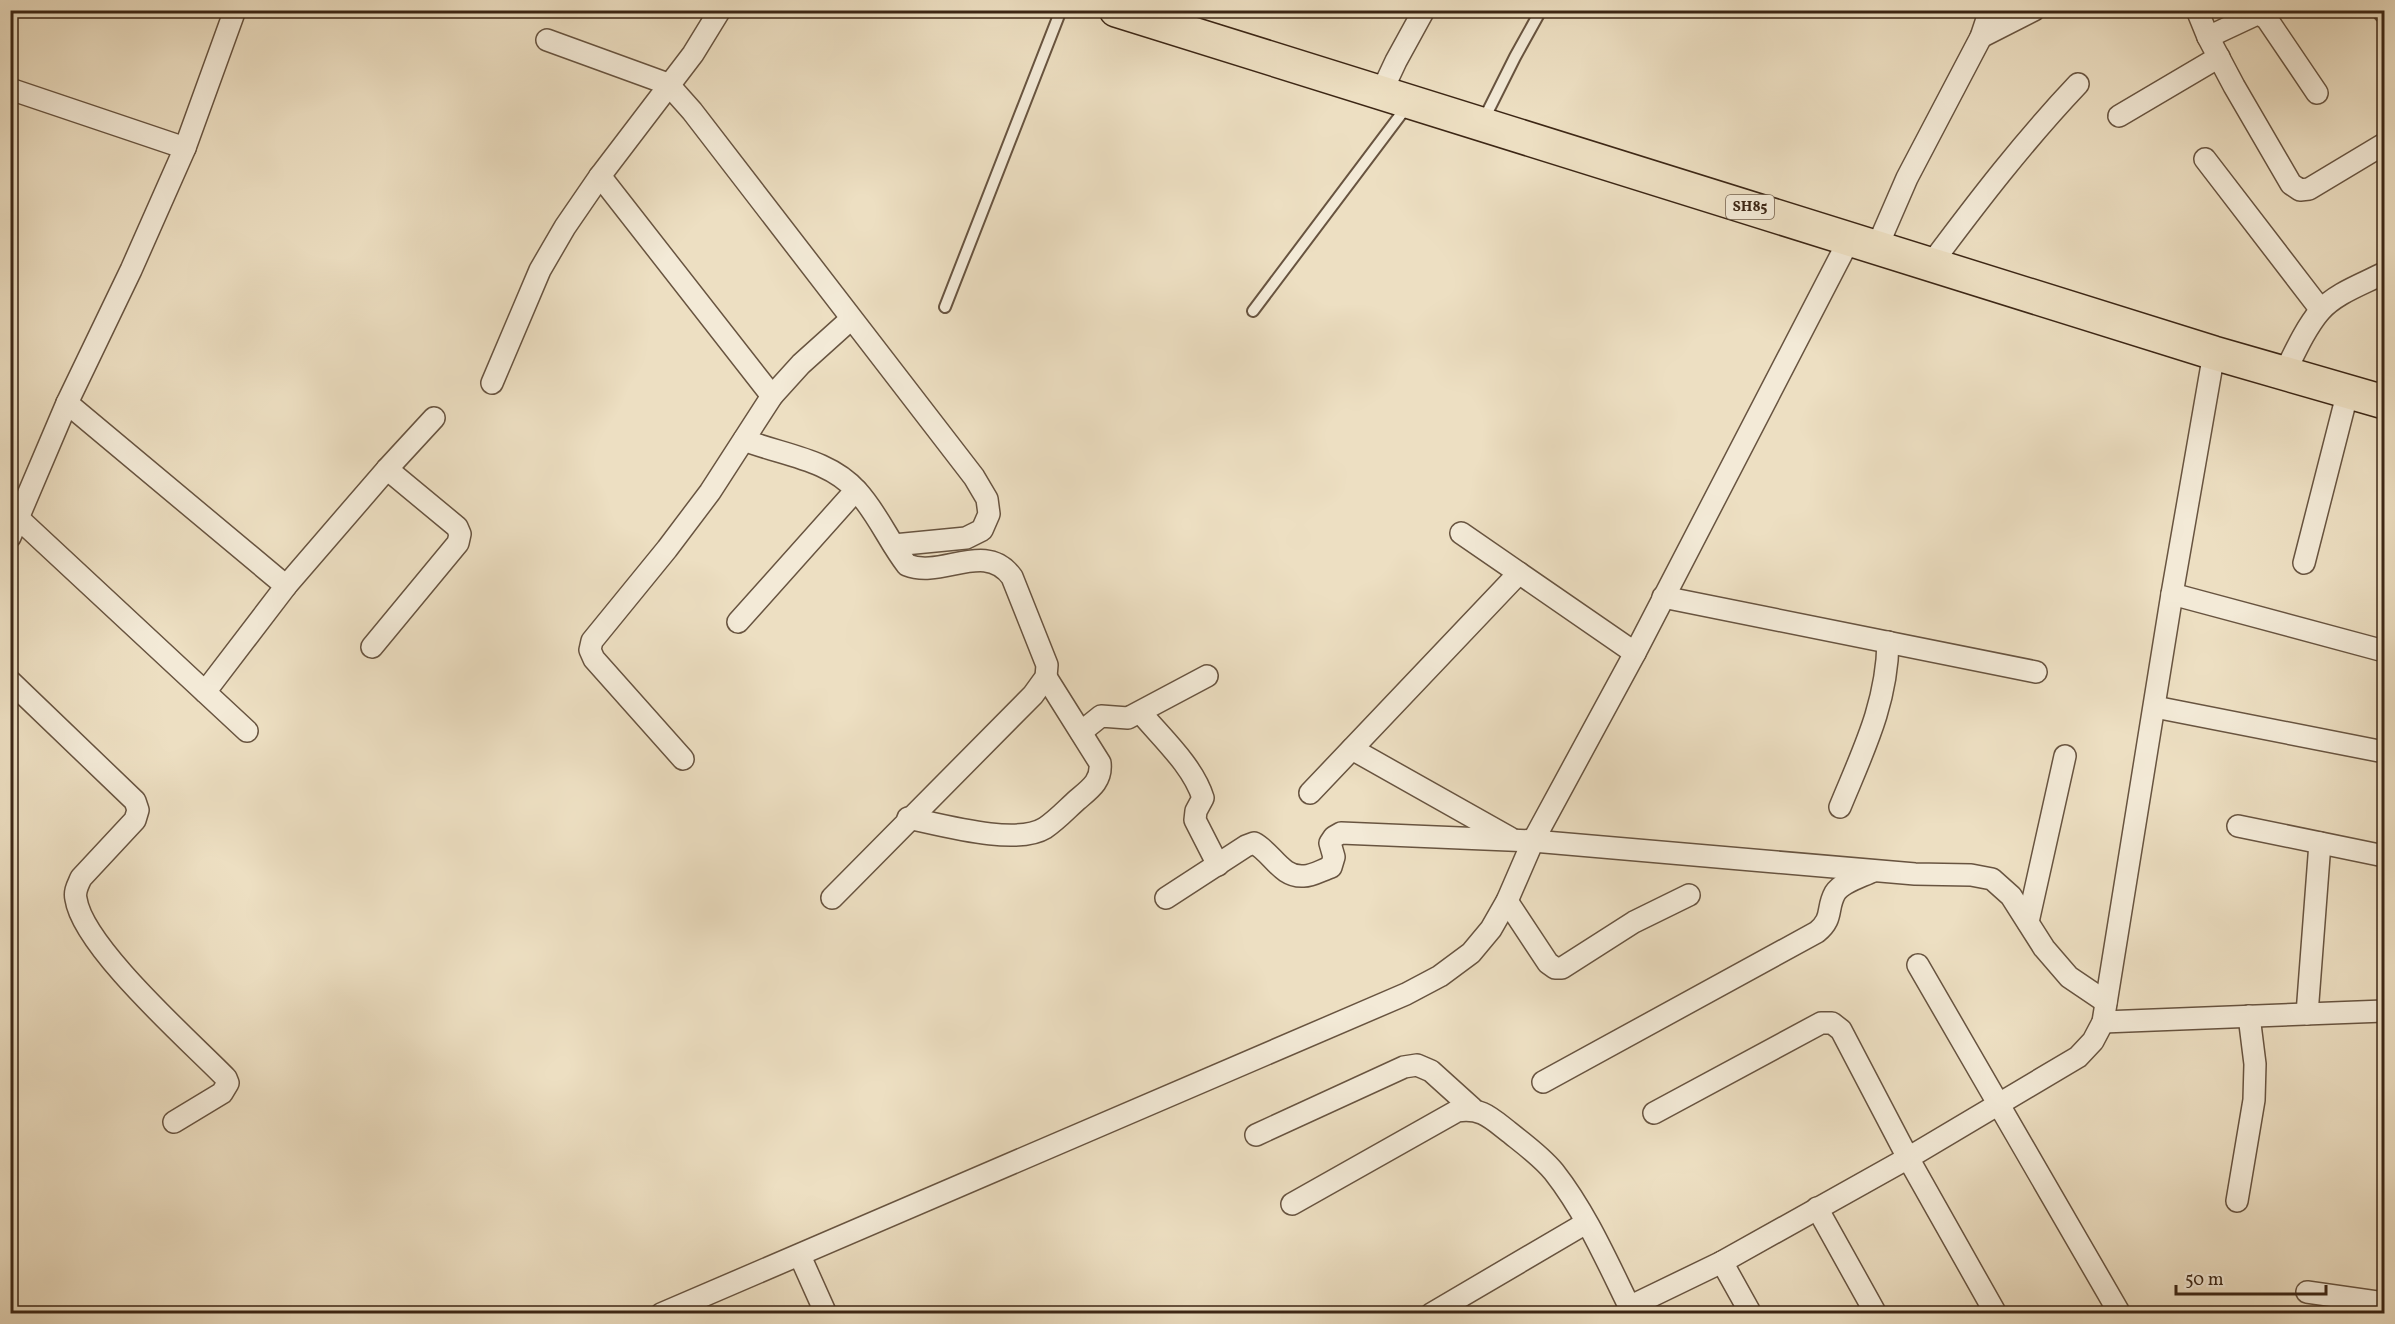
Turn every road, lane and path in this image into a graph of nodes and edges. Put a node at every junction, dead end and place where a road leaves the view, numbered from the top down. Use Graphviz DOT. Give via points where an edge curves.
graph roads {
  1 [pos="236,10"];
  2 [pos="720,10"];
  3 [pos="1061,10"];
  4 [pos="1424,10"];
  5 [pos="1541,10"];
  6 [pos="2034,10"];
  7 [pos="2197,10"];
  8 [pos="1985,12"];
  9 [pos="1137,14"];
  10 [pos="1981,37"];
  11 [pos="2208,37"];
  12 [pos="547,40"];
  13 [pos="2219,57"];
  14 [pos="668,84"];
  15 [pos="2078,84"];
  16 [pos="10,89"];
  17 [pos="2317,93"];
  18 [pos="1396,97"];
  19 [pos="2119,116"];
  20 [pos="1482,124"];
  21 [pos="2385,144"];
  22 [pos="185,148"];
  23 [pos="2205,159"];
  24 [pos="600,176"];
  25 [pos="1863,243"];
  26 [pos="1931,264"];
  27 [pos="2385,273"];
  28 [pos="945,307"];
  29 [pos="1253,310"];
  30 [pos="2321,310"];
  31 [pos="851,319"];
  32 [pos="2214,353"];
  33 [pos="2285,372"];
  34 [pos="492,383"];
  35 [pos="2348,391"];
  36 [pos="772,396"];
  37 [pos="2385,402"];
  38 [pos="67,403"];
  39 [pos="434,418"];
  40 [pos="744,440"];
  41 [pos="387,468"];
  42 [pos="856,490"];
  43 [pos="14,527"];
  44 [pos="1461,533"];
  45 [pos="894,545"];
  46 [pos="2304,563"];
  47 [pos="1519,573"];
  48 [pos="286,586"];
  49 [pos="2172,594"];
  50 [pos="1663,597"];
  51 [pos="738,622"];
  52 [pos="1888,642"];
  53 [pos="372,647"];
  54 [pos="2385,651"];
  55 [pos="1635,653"];
  56 [pos="2036,672"];
  57 [pos="1207,676"];
  58 [pos="1046,677"];
  59 [pos="10,681"];
  60 [pos="205,692"];
  61 [pos="2155,707"];
  62 [pos="1141,713"];
  63 [pos="247,731"];
  64 [pos="1081,732"];
  65 [pos="1352,749"];
  66 [pos="2385,752"];
  67 [pos="2065,756"];
  68 [pos="683,759"];
  69 [pos="1310,793"];
  70 [pos="1840,807"];
  71 [pos="908,818"];
  72 [pos="2238,826"];
  73 [pos="1523,840"];
  74 [pos="2320,843"];
  75 [pos="2385,856"];
  76 [pos="1218,865"];
  77 [pos="1873,871"];
  78 [pos="1689,895"];
  79 [pos="832,898"];
  80 [pos="1166,898"];
  81 [pos="1506,901"];
  82 [pos="2028,922"];
  83 [pos="1918,965"];
  84 [pos="2385,1011"];
  85 [pos="2104,1012"];
  86 [pos="2307,1014"];
  87 [pos="2249,1016"];
  88 [pos="1543,1083"];
  89 [pos="1998,1105"];
  90 [pos="1472,1108"];
  91 [pos="1654,1113"];
  92 [pos="174,1122"];
  93 [pos="1256,1135"];
  94 [pos="1908,1158"];
  95 [pos="2237,1201"];
  96 [pos="1292,1204"];
  97 [pos="1817,1208"];
  98 [pos="1586,1222"];
  99 [pos="800,1256"];
  100 [pos="1722,1262"];
  101 [pos="2307,1292"];
  102 [pos="2385,1304"];
  103 [pos="1631,1310"];
  104 [pos="661,1314"];
  105 [pos="826,1314"];
  106 [pos="1431,1314"];
  107 [pos="1751,1314"];
  108 [pos="1876,1314"];
  109 [pos="1996,1314"];
  110 [pos="2120,1314"];
  1 -- 22 [label="street"];
  2 -- 14 [label="street" via="693,54"];
  3 -- 28 [label="lane"];
  4 -- 18 [label="street" via="1401,51"];
  5 -- 20 [label="lane"];
  6 -- 10 [label="street"];
  7 -- 11 [label="street"];
  8 -- 10 [label="street"];
  9 -- 18 [label="main road, SH85"];
  10 -- 25 [label="street" via="1907,178"];
  11 -- 13 [label="street"];
  11 -- 17 [label="street" via="2261,15"];
  12 -- 14 [label="street"];
  13 -- 19 [label="street"];
  13 -- 21 [label="street" via="2264,140 2291,184 2300,190 2309,189"];
  14 -- 24 [label="street"];
  14 -- 31 [label="street"];
  15 -- 26 [label="street" via="2032,132"];
  16 -- 22 [label="street"];
  18 -- 20 [label="main road, SH85"];
  18 -- 29 [label="lane"];
  20 -- 25 [label="main road, SH85"];
  22 -- 38 [label="street"];
  23 -- 30 [label="street"];
  24 -- 34 [label="street" via="540,270"];
  24 -- 36 [label="street"];
  25 -- 26 [label="main road, SH85"];
  25 -- 50 [label="street"];
  26 -- 32 [label="main road, SH85"];
  27 -- 30 [label="street"];
  30 -- 33 [label="street"];
  31 -- 36 [label="street"];
  31 -- 45 [label="street" via="987,499 989,514 981,530 966,538"];
  32 -- 33 [label="main road, SH85"];
  32 -- 49 [label="street"];
  33 -- 35 [label="main road, SH85"];
  35 -- 37 [label="main road, SH85"];
  35 -- 46 [label="street"];
  36 -- 40 [label="street"];
  38 -- 43 [label="street"];
  38 -- 48 [label="street"];
  39 -- 41 [label="street"];
  40 -- 42 [label="street" via="809,460"];
  40 -- 68 [label="street" via="667,549 592,641 590,650"];
  41 -- 48 [label="street"];
  41 -- 53 [label="street" via="458,527 460,534 458,543"];
  42 -- 45 [label="street"];
  42 -- 51 [label="street"];
  43 -- 60 [label="street"];
  44 -- 47 [label="street"];
  45 -- 58 [label="street" via="907,565 916,568 997,561 1012,577 1047,665"];
  47 -- 55 [label="street"];
  47 -- 65 [label="street"];
  48 -- 60 [label="street"];
  49 -- 54 [label="street"];
  49 -- 61 [label="street"];
  50 -- 52 [label="street"];
  50 -- 55 [label="street"];
  52 -- 56 [label="street"];
  52 -- 70 [label="street" via="1885,687 1876,718"];
  55 -- 73 [label="street"];
  57 -- 62 [label="street"];
  58 -- 64 [label="street"];
  58 -- 71 [label="street" via="1033,695"];
  59 -- 92 [label="street" via="135,801 135,820 81,878 76,900 101,948 226,1078 228,1083 222,1093"];
  60 -- 63 [label="street"];
  61 -- 66 [label="street"];
  61 -- 85 [label="street"];
  62 -- 64 [label="street" via="1128,718 1101,716"];
  62 -- 76 [label="street" via="1200,790 1203,798 1195,820"];
  64 -- 71 [label="street" via="1100,763 1101,774 1096,784 1045,828 1027,835 1000,835"];
  65 -- 69 [label="street"];
  65 -- 73 [label="street"];
  67 -- 82 [label="street"];
  71 -- 79 [label="street"];
  72 -- 74 [label="street"];
  73 -- 76 [label="street" via="1341,833 1330,843 1334,863 1304,876 1281,868 1265,848 1254,843"];
  73 -- 77 [label="street"];
  73 -- 81 [label="street"];
  74 -- 75 [label="street"];
  74 -- 86 [label="street"];
  76 -- 80 [label="street"];
  77 -- 82 [label="street" via="1971,874 1992,879 2011,896"];
  77 -- 88 [label="street" via="1834,894 1826,925 1817,932"];
  78 -- 81 [label="street" via="1634,922 1562,968 1548,963"];
  81 -- 99 [label="street" via="1491,929 1471,953 1406,994"];
  82 -- 85 [label="street" via="2044,948"];
  83 -- 89 [label="street"];
  84 -- 86 [label="street"];
  85 -- 87 [label="street"];
  85 -- 89 [label="street" via="2093,1041 2078,1057"];
  86 -- 87 [label="street"];
  87 -- 95 [label="street" via="2255,1064 2254,1100"];
  89 -- 94 [label="street"];
  89 -- 110 [label="street"];
  90 -- 93 [label="street" via="1431,1071 1417,1065 1404,1067"];
  90 -- 96 [label="street" via="1457,1111"];
  90 -- 98 [label="street" via="1495,1121 1553,1171"];
  91 -- 94 [label="street" via="1821,1023 1832,1023 1840,1030"];
  94 -- 97 [label="street"];
  94 -- 109 [label="street"];
  97 -- 100 [label="street"];
  97 -- 108 [label="street"];
  98 -- 103 [label="street"];
  98 -- 106 [label="street"];
  99 -- 104 [label="street"];
  99 -- 105 [label="street"];
  100 -- 103 [label="street"];
  100 -- 107 [label="street"];
  101 -- 102 [label="street"];
}
